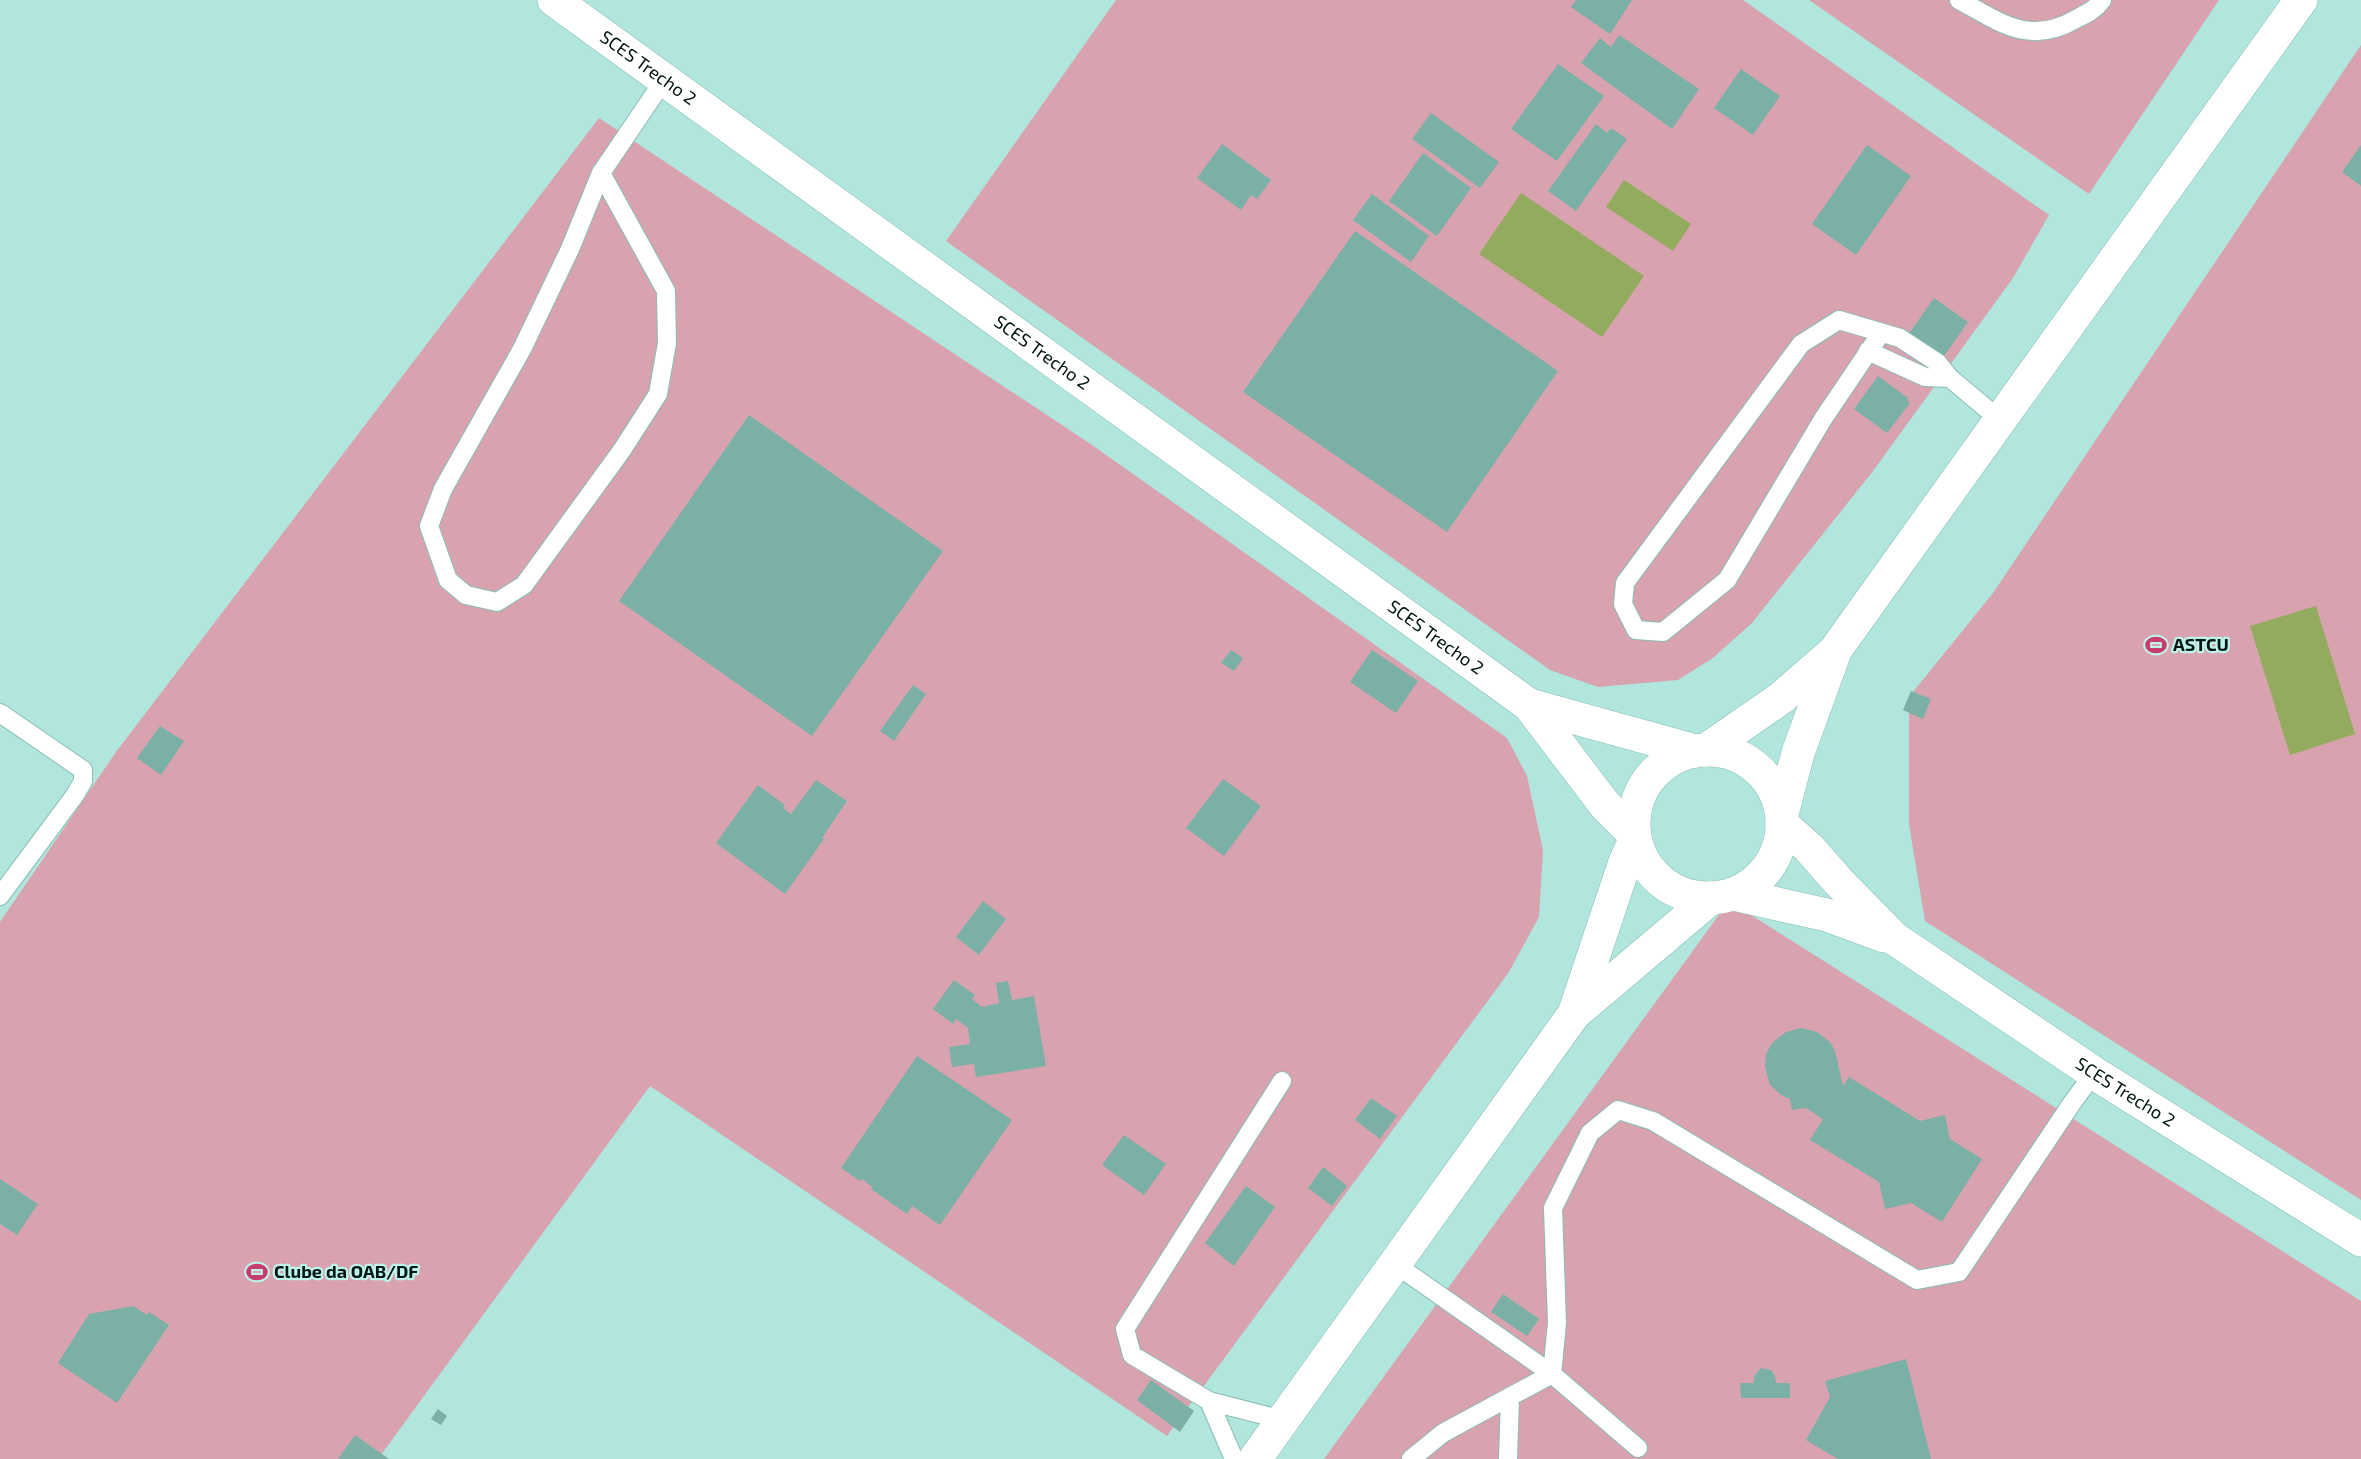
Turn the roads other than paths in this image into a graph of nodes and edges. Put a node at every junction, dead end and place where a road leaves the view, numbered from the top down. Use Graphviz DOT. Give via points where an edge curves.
graph roads {
  1 [pos="554,0"];
  2 [pos="1959,0"];
  3 [pos="2301,0"];
  4 [pos="2094,3"];
  5 [pos="664,80"];
  6 [pos="601,173"];
  7 [pos="1881,333"];
  8 [pos="1868,351"];
  9 [pos="1950,378"];
  10 [pos="2000,420"];
  11 [pos="1834,652"];
  12 [pos="1529,705"];
  13 [pos="0,713"];
  14 [pos="1700,750"];
  15 [pos="1782,819"];
  16 [pos="1634,837"];
  17 [pos="0,896"];
  18 [pos="1722,896"];
  19 [pos="1894,939"];
  20 [pos="1574,1014"];
  21 [pos="2094,1073"];
  22 [pos="1282,1081"];
  23 [pos="2361,1240"];
  24 [pos="1395,1264"];
  25 [pos="1552,1374"];
  26 [pos="1510,1397"];
  27 [pos="1209,1401"];
  28 [pos="1283,1420"];
  29 [pos="1638,1448"];
  30 [pos="1234,1459"];
  31 [pos="1255,1459"];
  32 [pos="1410,1459"];
  33 [pos="1508,1459"];
  1 -- 5 [label="street, SCES Trecho 2"];
  2 -- 4 [label="lane" via="2025,32 2060,29"];
  3 -- 10 [label="street"];
  5 -- 6 [label="lane"];
  5 -- 12 [label="street, SCES Trecho 2"];
  6 -- 6 [label="lane" via="522,349 443,489 429,526 448,580 466,595 497,602 524,585 658,394 667,343 666,291"];
  7 -- 8 [label="lane"];
  7 -- 8 [label="lane" via="1839,320 1801,344 1625,583 1623,604 1636,630 1663,632 1727,580"];
  7 -- 9 [label="lane" via="1900,338 1938,363"];
  8 -- 9 [label="lane" via="1925,377"];
  9 -- 10 [label="lane"];
  10 -- 11 [label="street"];
  11 -- 14 [label="street" via="1781,698"];
  11 -- 15 [label="street" via="1798,753"];
  12 -- 14 [label="street, SCES Trecho 2"];
  12 -- 16 [label="street, SCES Trecho 2"];
  13 -- 17 [label="lane" via="83,770 83,781"];
  14 -- 15 [label="street" via="1727,753 1747,761 1764,775 1776,794"];
  14 -- 16 [label="street" via="1673,758 1641,790 1634,811"];
  15 -- 18 [label="street" via="1778,846 1769,867 1753,883"];
  15 -- 19 [label="street, SCES Trecho 2"];
  16 -- 18 [label="street" via="1645,864 1663,883 1685,894"];
  16 -- 20 [label="street"];
  18 -- 19 [label="street, SCES Trecho 2" via="1827,915"];
  18 -- 20 [label="street"];
  19 -- 21 [label="street, SCES Trecho 2"];
  20 -- 24 [label="street"];
  21 -- 23 [label="street, SCES Trecho 2"];
  21 -- 25 [label="lane" via="1959,1272 1917,1280 1653,1121 1618,1110 1590,1133 1553,1208 1557,1323"];
  22 -- 27 [label="lane" via="1125,1329 1132,1355"];
  24 -- 25 [label="lane"];
  24 -- 28 [label="street"];
  25 -- 26 [label="lane"];
  25 -- 29 [label="lane"];
  26 -- 32 [label="lane" via="1443,1433"];
  26 -- 33 [label="lane"];
  27 -- 28 [label="lane"];
  27 -- 30 [label="lane"];
  28 -- 31 [label="street"];
}
